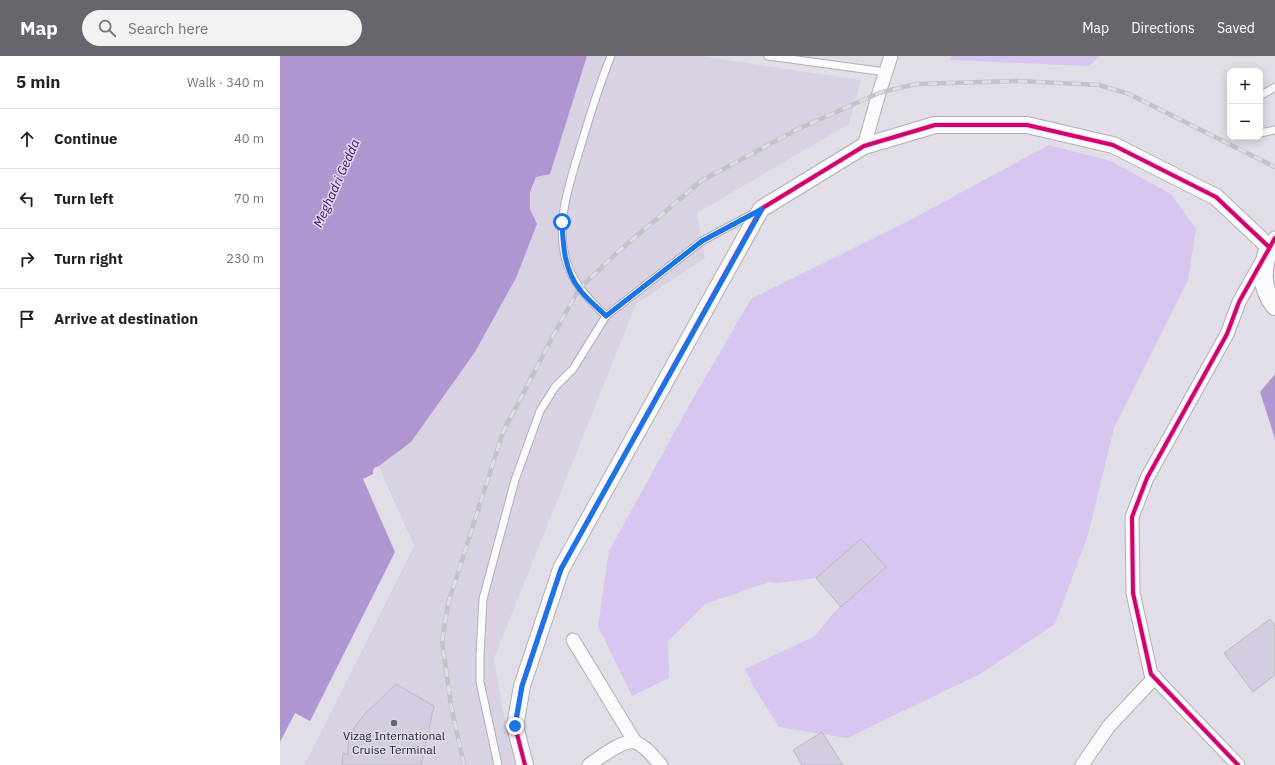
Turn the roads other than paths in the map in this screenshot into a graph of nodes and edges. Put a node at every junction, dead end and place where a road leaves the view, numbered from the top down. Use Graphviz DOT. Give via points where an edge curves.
graph roads {
  1 [pos="611,56"];
  2 [pos="768,56"];
  3 [pos="891,56"];
  4 [pos="886,72"];
  5 [pos="1275,87"];
  6 [pos="1263,94"];
  7 [pos="1275,130"];
  8 [pos="1263,132"];
  9 [pos="864,146"];
  10 [pos="762,209"];
  11 [pos="1273,246"];
  12 [pos="1273,304"];
  13 [pos="606,316"];
  14 [pos="573,640"];
  15 [pos="1155,677"];
  16 [pos="635,742"];
  17 [pos="498,765"];
  18 [pos="525,765"];
  19 [pos="589,765"];
  20 [pos="661,765"];
  21 [pos="1082,765"];
  22 [pos="1238,765"];
  1 -- 13 [label="lane" via="565,198 562,222 565,260 570,273 579,289"];
  2 -- 4 [label="lane"];
  3 -- 4 [label="street"];
  4 -- 9 [label="street"];
  5 -- 6 [label="lane"];
  7 -- 8 [label="lane"];
  9 -- 10 [label="street"];
  9 -- 11 [label="street" via="935,125 1027,124 1113,145 1216,197"];
  10 -- 13 [label="lane" via="702,241"];
  10 -- 18 [label="street" via="561,569 522,686 515,726"];
  11 -- 12 [label="main road" via="1263,264 1263,279"];
  11 -- 15 [label="street" via="1239,302 1227,334 1147,478 1132,517 1133,593 1151,674"];
  13 -- 17 [label="lane" via="573,369 555,387 540,411 515,480 483,599 480,682"];
  14 -- 16 [label="street"];
  15 -- 21 [label="street" via="1109,726"];
  15 -- 22 [label="street"];
  16 -- 19 [label="street" via="626,742"];
  16 -- 20 [label="street"];
}
